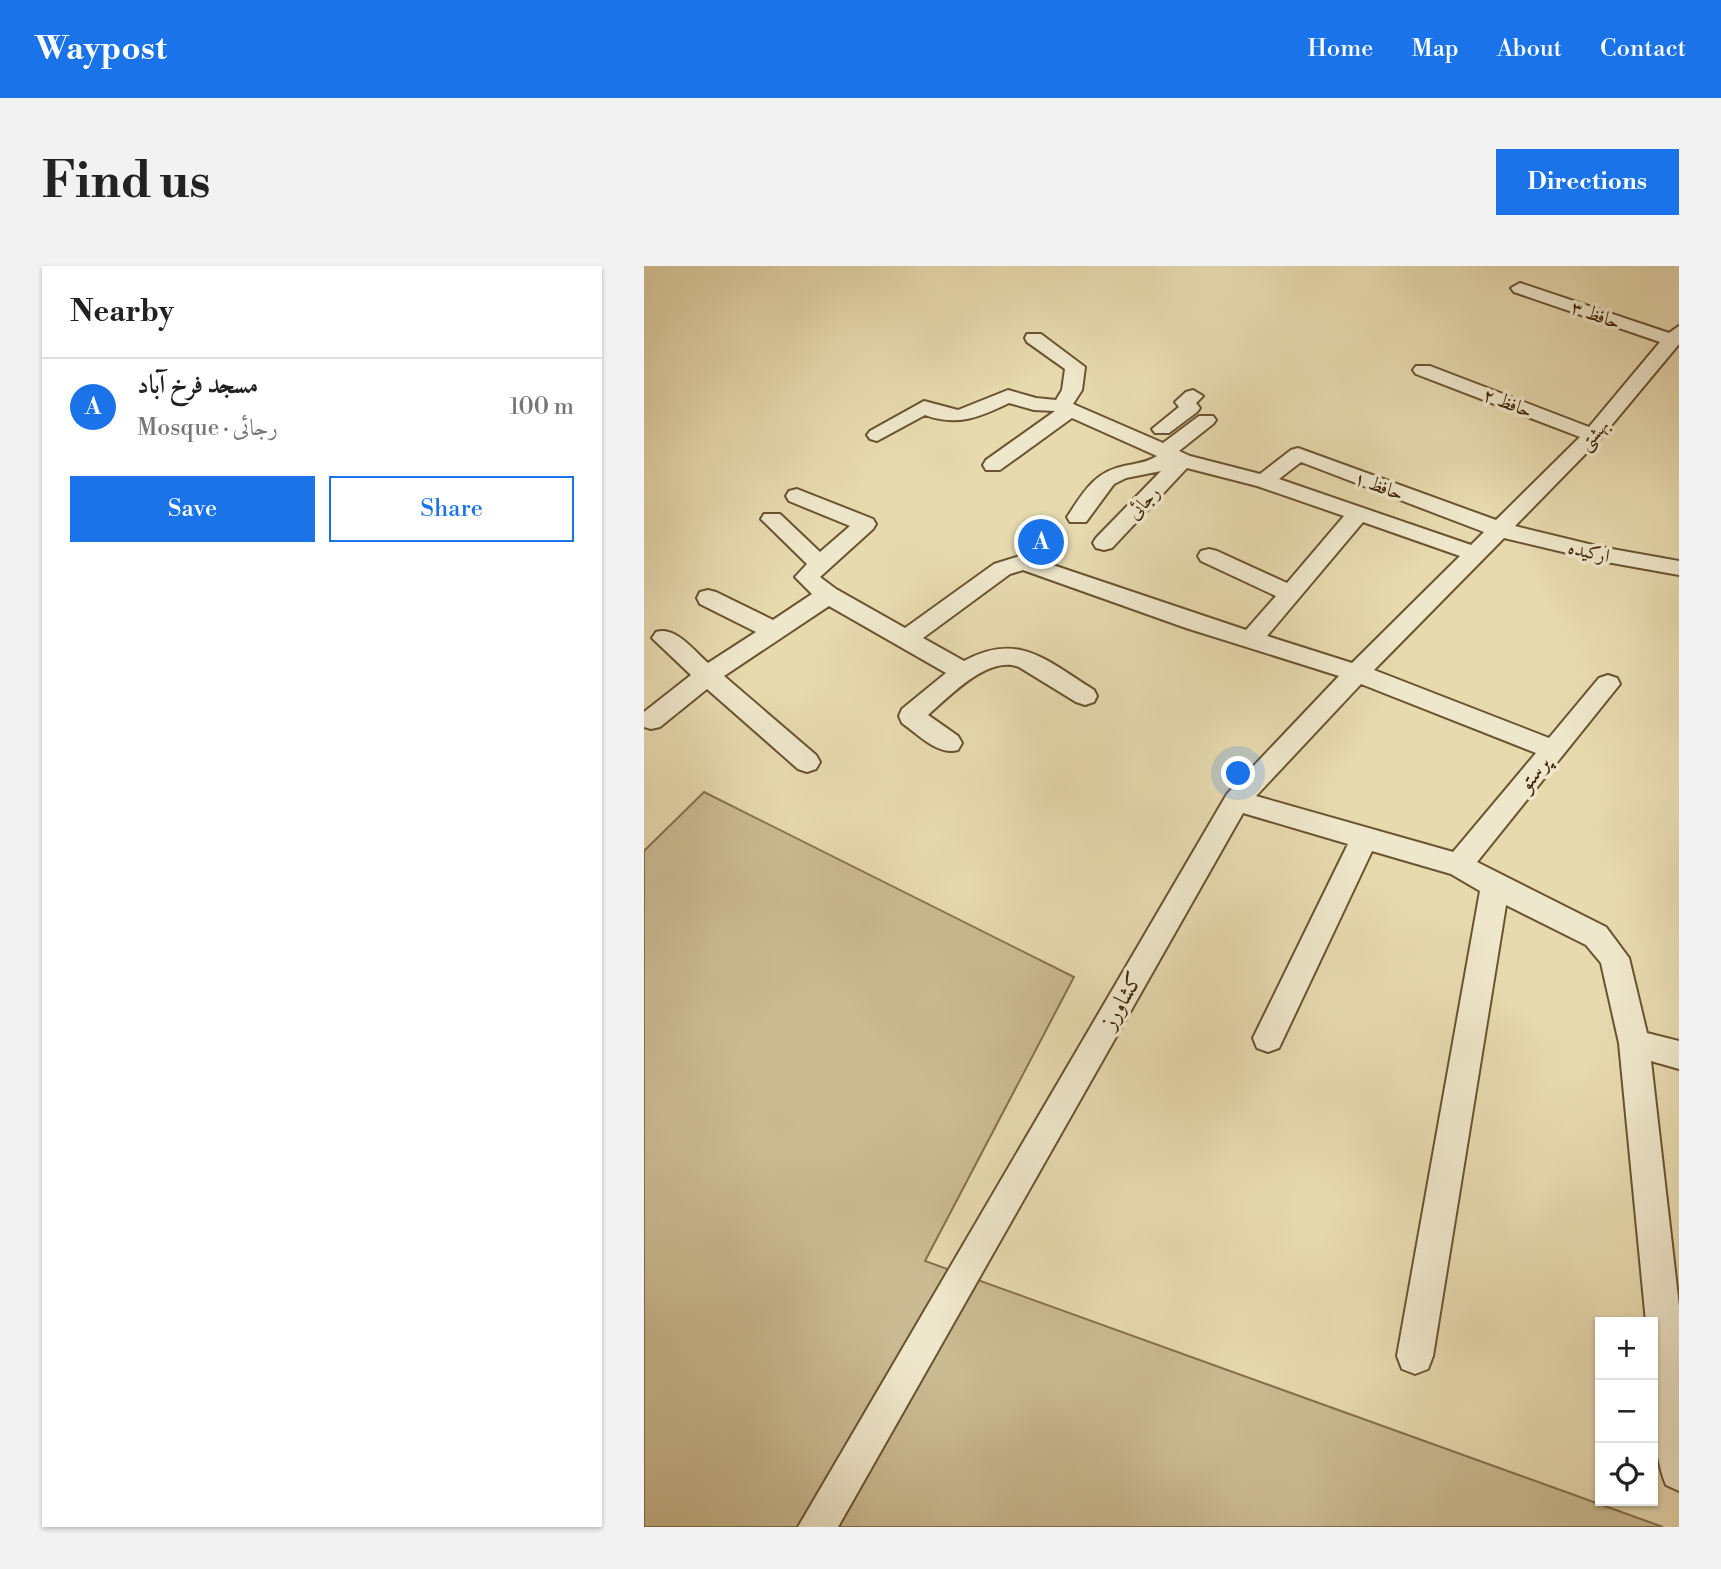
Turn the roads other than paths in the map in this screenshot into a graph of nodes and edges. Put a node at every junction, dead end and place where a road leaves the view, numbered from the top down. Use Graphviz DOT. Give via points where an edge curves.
graph roads {
  1 [pos="1520,288"];
  2 [pos="1676,336"];
  3 [pos="1034,338"];
  4 [pos="1423,370"];
  5 [pos="1193,396"];
  6 [pos="1066,408"];
  7 [pos="1206,420"];
  8 [pos="877,435"];
  9 [pos="1594,435"];
  10 [pos="1175,451"];
  11 [pos="993,465"];
  12 [pos="1264,481"];
  13 [pos="797,496"];
  14 [pos="1358,514"];
  15 [pos="1078,517"];
  16 [pos="772,519"];
  17 [pos="1501,530"];
  18 [pos="1104,543"];
  19 [pos="1476,554"];
  20 [pos="1209,556"];
  21 [pos="820,564"];
  22 [pos="1679,568"];
  23 [pos="1290,593"];
  24 [pos="828,595"];
  25 [pos="708,598"];
  26 [pos="775,631"];
  27 [pos="664,638"];
  28 [pos="906,639"];
  29 [pos="1251,640"];
  30 [pos="966,673"];
  31 [pos="1357,673"];
  32 [pos="708,675"];
  33 [pos="1608,684"];
  34 [pos="1085,696"];
  35 [pos="650,720"];
  36 [pos="949,743"];
  37 [pos="1552,749"];
  38 [pos="807,762"];
  39 [pos="1236,801"];
  40 [pos="1365,837"];
  41 [pos="1460,865"];
  42 [pos="1495,886"];
  43 [pos="1268,1038"];
  44 [pos="1634,1043"];
  45 [pos="1679,1055"];
  46 [pos="1415,1356"];
  47 [pos="1679,1472"];
  48 [pos="817,1527"];
  1 -- 2 [label="street, حافظ ۳"];
  2 -- 9 [label="street, بهشتی"];
  3 -- 6 [label="street" via="1075,367"];
  4 -- 9 [label="street, حافظ ۲"];
  5 -- 10 [label="street" via="1185,402 1190,408 1153,425"];
  6 -- 8 [label="street" via="1008,396 963,416 946,417 924,407"];
  6 -- 10 [label="street"];
  6 -- 11 [label="street"];
  7 -- 10 [label="street"];
  9 -- 17 [label="street, بهشتی"];
  10 -- 12 [label="street"];
  10 -- 15 [label="street" via="1157,467 1119,473 1103,482"];
  10 -- 18 [label="street, رجائی"];
  12 -- 14 [label="street"];
  12 -- 17 [label="street, حافظ ۱" via="1298,454"];
  13 -- 21 [label="street" via="865,524"];
  14 -- 19 [label="street"];
  14 -- 23 [label="street"];
  16 -- 21 [label="street"];
  17 -- 19 [label="street, کشاورز"];
  17 -- 22 [label="street, ارکیده"];
  19 -- 31 [label="street, کشاورز"];
  20 -- 23 [label="street"];
  21 -- 24 [label="street" via="806,577"];
  23 -- 29 [label="street"];
  24 -- 26 [label="street"];
  24 -- 28 [label="street"];
  25 -- 26 [label="street"];
  26 -- 32 [label="street"];
  27 -- 32 [label="street"];
  28 -- 29 [label="street" via="1002,569 1023,562"];
  28 -- 30 [label="street"];
  29 -- 31 [label="street"];
  30 -- 34 [label="street" via="985,659 1008,655"];
  30 -- 36 [label="street" via="911,716"];
  31 -- 37 [label="street"];
  31 -- 39 [label="street, کشاورز"];
  32 -- 35 [label="street"];
  32 -- 38 [label="street"];
  33 -- 37 [label="street, پرستو"];
  37 -- 41 [label="street, پرستو"];
  39 -- 40 [label="street"];
  39 -- 48 [label="street, کشاورز"];
  40 -- 41 [label="street"];
  40 -- 43 [label="street"];
  41 -- 42 [label="street"];
  42 -- 44 [label="street" via="1596,936 1614,958"];
  42 -- 46 [label="street"];
  44 -- 45 [label="street"];
  44 -- 47 [label="street"];
}
